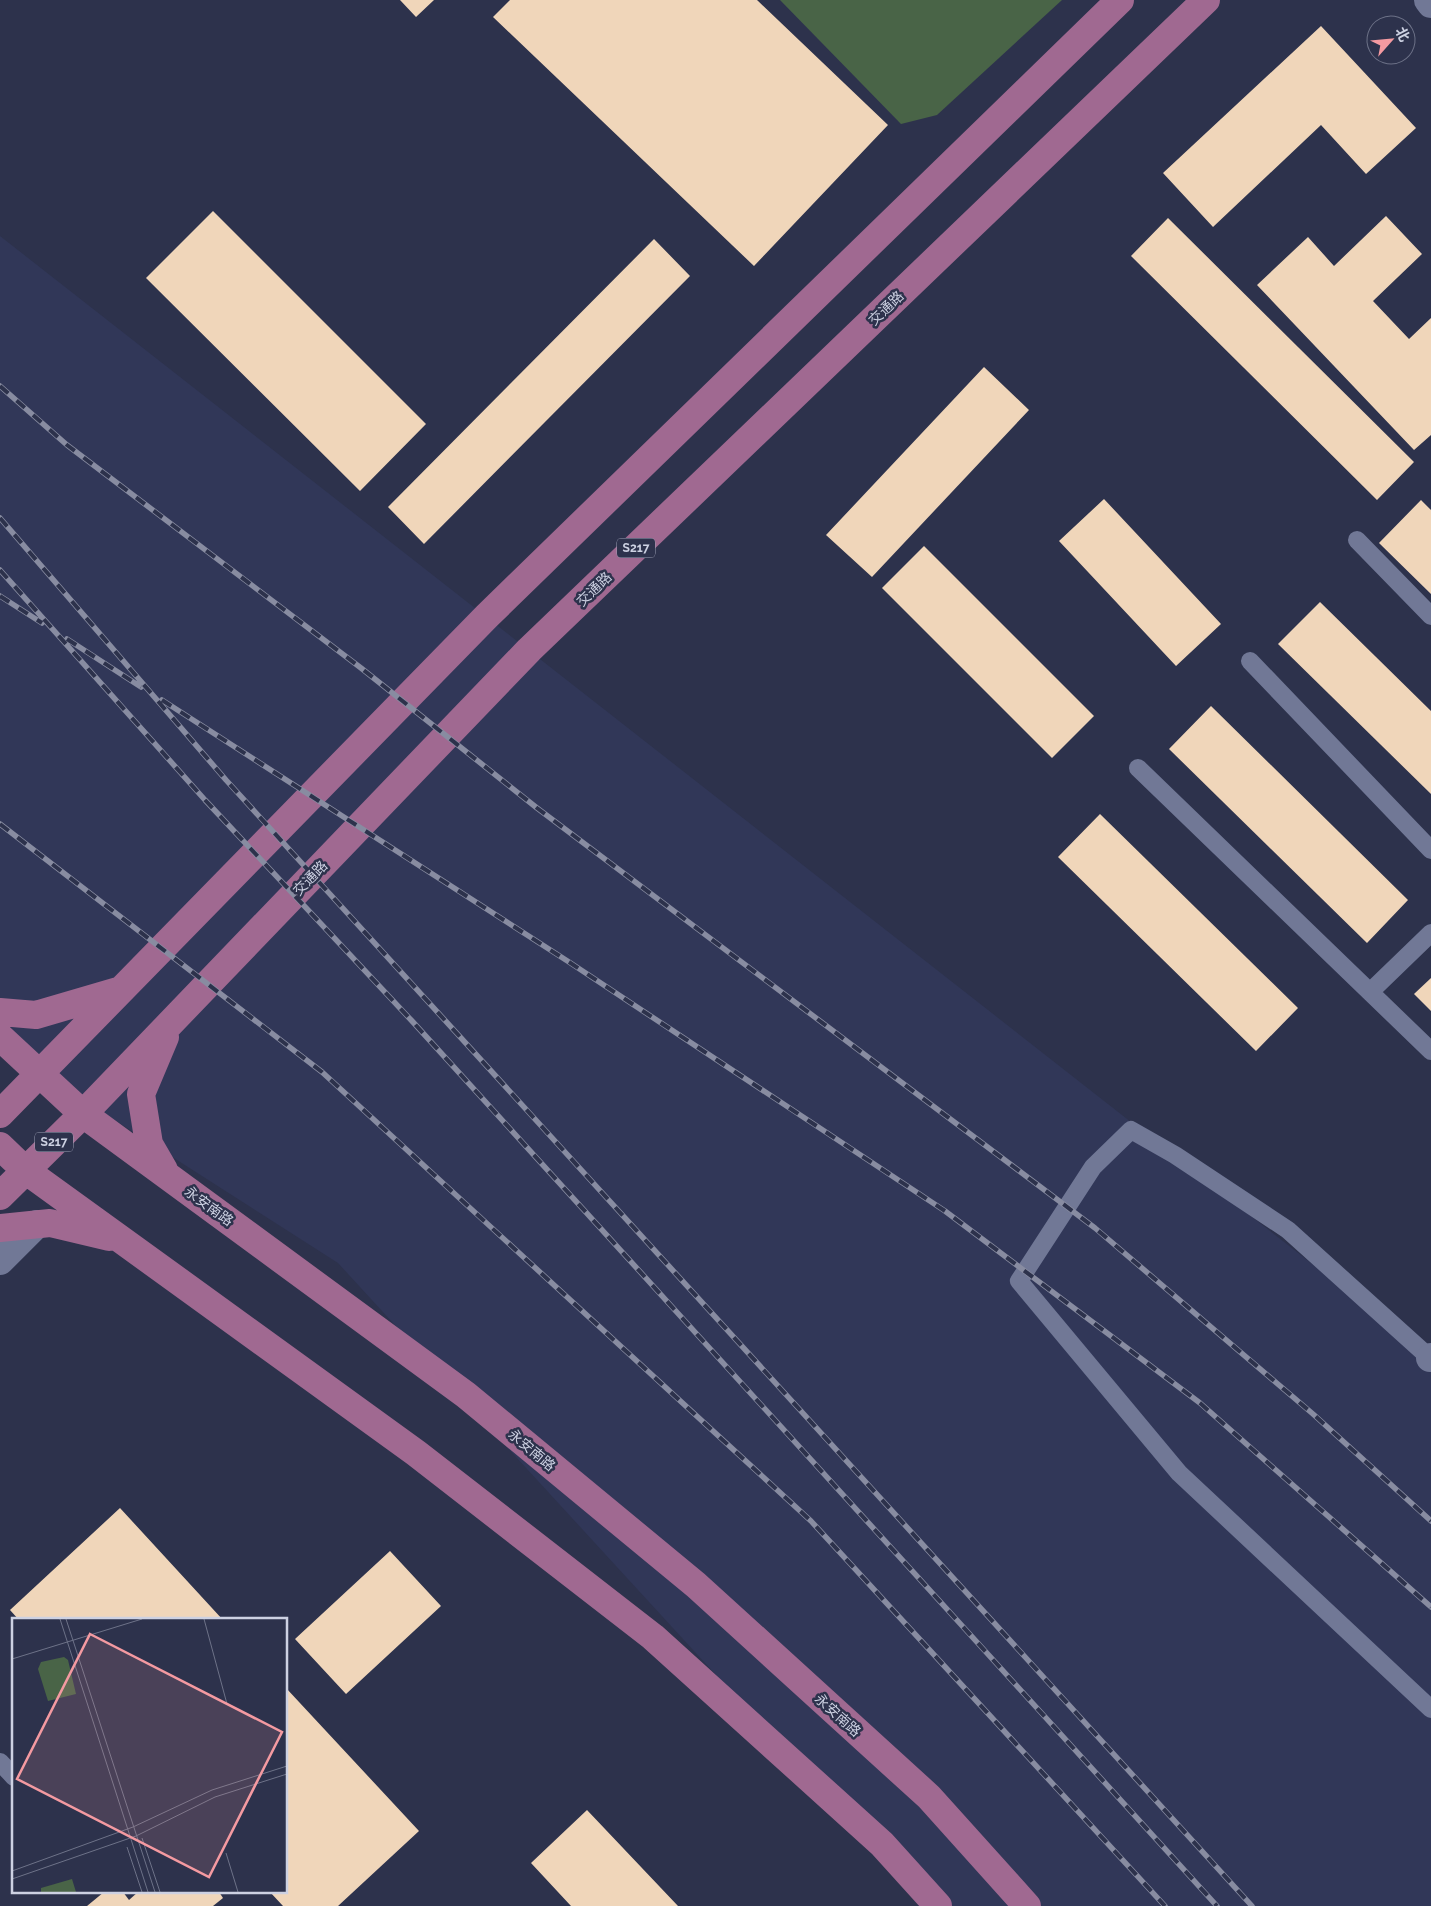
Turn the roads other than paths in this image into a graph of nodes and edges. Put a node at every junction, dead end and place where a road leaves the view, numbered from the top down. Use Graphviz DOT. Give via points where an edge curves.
graph roads {
  1 [pos="1120,0"];
  2 [pos="1206,0"];
  3 [pos="1428,0"];
  4 [pos="1431,4"];
  5 [pos="1357,540"];
  6 [pos="1431,616"];
  7 [pos="1250,661"];
  8 [pos="1138,768"];
  9 [pos="1431,850"];
  10 [pos="1431,933"];
  11 [pos="122,990"];
  12 [pos="1371,991"];
  13 [pos="0,1012"];
  14 [pos="171,1023"];
  15 [pos="0,1037"];
  16 [pos="1431,1051"];
  17 [pos="41,1073"];
  18 [pos="0,1114"];
  19 [pos="83,1114"];
  20 [pos="0,1146"];
  21 [pos="25,1170"];
  22 [pos="167,1176"];
  23 [pos="0,1196"];
  24 [pos="37,1224"];
  25 [pos="0,1228"];
  26 [pos="123,1241"];
  27 [pos="0,1261"];
  28 [pos="1431,1358"];
  29 [pos="1431,1709"];
  30 [pos="0,1762"];
  31 [pos="12,1775"];
  32 [pos="938,1906"];
  33 [pos="1027,1906"];
  1 -- 11 [label="main road" via="487,616"];
  2 -- 14 [label="main road, 交通路 / S217" via="530,650"];
  3 -- 4 [label="street"];
  5 -- 6 [label="lane"];
  7 -- 9 [label="lane"];
  8 -- 12 [label="lane"];
  10 -- 12 [label="lane"];
  11 -- 13 [label="main road" via="36,1016"];
  11 -- 17 [label="main road"];
  12 -- 16 [label="lane"];
  14 -- 19 [label="main road, 交通路 / S217"];
  14 -- 22 [label="main road" via="141,1094 149,1144"];
  15 -- 17 [label="main road, 永安南路"];
  17 -- 18 [label="main road"];
  17 -- 19 [label="main road, 永安南路"];
  19 -- 21 [label="main road, 交通路 / S217"];
  19 -- 22 [label="main road, 永安南路"];
  20 -- 21 [label="main road"];
  21 -- 23 [label="main road, 交通路 / S217"];
  21 -- 26 [label="main road"];
  22 -- 33 [label="main road, 永安南路" via="466,1395 696,1584 929,1797"];
  24 -- 25 [label="main road"];
  24 -- 26 [label="main road" via="50,1223"];
  24 -- 27 [label="street"];
  26 -- 32 [label="main road" via="416,1453 653,1637 882,1844"];
  28 -- 29 [label="lane" via="1288,1230 1175,1155 1131,1130 1093,1167 1019,1281 1179,1473"];
  30 -- 31 [label="lane"];
}
